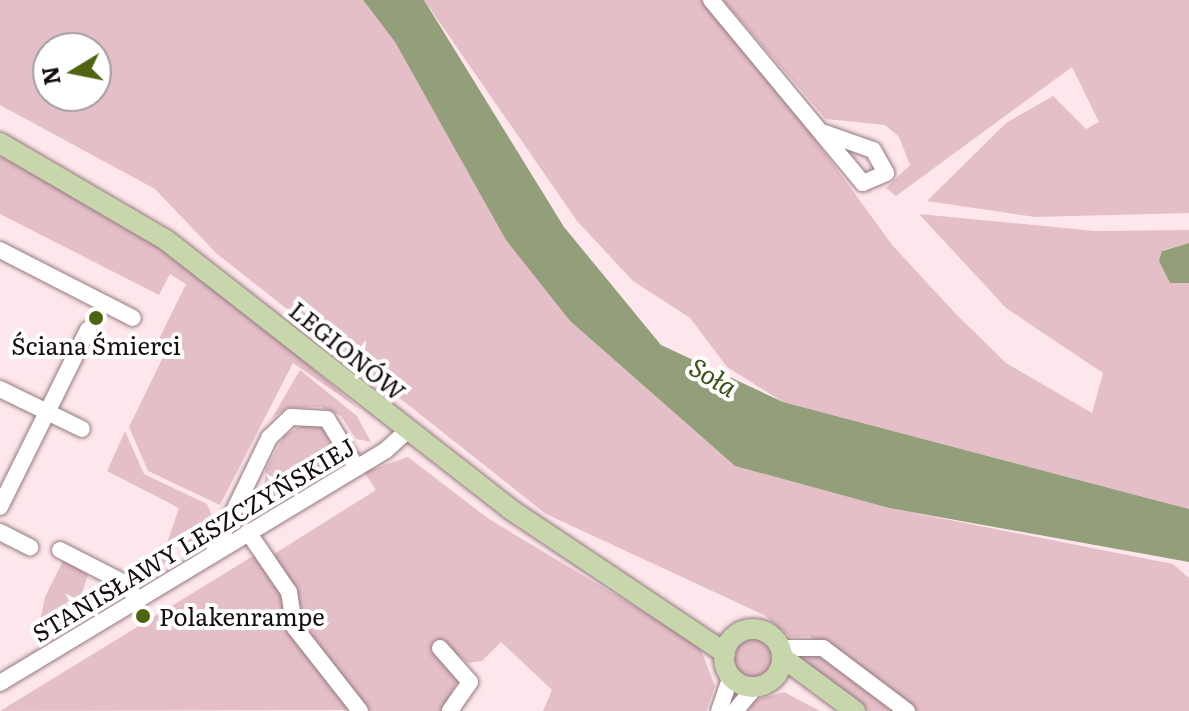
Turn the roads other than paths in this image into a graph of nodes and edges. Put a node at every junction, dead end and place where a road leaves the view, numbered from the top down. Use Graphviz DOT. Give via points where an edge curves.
graph roads {
  1 [pos="711,0"];
  2 [pos="825,133"];
  3 [pos="0,143"];
  4 [pos="0,250"];
  5 [pos="133,318"];
  6 [pos="88,330"];
  7 [pos="0,389"];
  8 [pos="47,412"];
  9 [pos="82,429"];
  10 [pos="407,431"];
  11 [pos="357,468"];
  12 [pos="0,507"];
  13 [pos="0,532"];
  14 [pos="248,532"];
  15 [pos="30,547"];
  16 [pos="60,550"];
  17 [pos="214,552"];
  18 [pos="136,600"];
  19 [pos="730,644"];
  20 [pos="440,648"];
  21 [pos="781,653"];
  22 [pos="731,676"];
  23 [pos="0,683"];
  24 [pos="763,684"];
  25 [pos="360,711"];
  26 [pos="450,711"];
  27 [pos="719,711"];
  28 [pos="735,711"];
  29 [pos="846,711"];
  30 [pos="855,711"];
  31 [pos="907,711"];
  1 -- 2 [label="street"];
  3 -- 10 [label="main road, LEGIONÓW" via="166,240"];
  4 -- 5 [label="street"];
  6 -- 8 [label="street"];
  7 -- 8 [label="street"];
  8 -- 9 [label="street"];
  8 -- 12 [label="street"];
  10 -- 11 [label="street, STANISŁAWY LESZCZYŃSKIEJ"];
  10 -- 19 [label="main road, LEGIONÓW" via="548,536"];
  11 -- 14 [label="street, STANISŁAWY LESZCZYŃSKIEJ"];
  11 -- 17 [label="street" via="327,419 291,417 269,438"];
  13 -- 15 [label="street"];
  14 -- 17 [label="street, STANISŁAWY LESZCZYŃSKIEJ"];
  14 -- 25 [label="street" via="289,592 295,628"];
  16 -- 18 [label="street" via="128,585"];
  17 -- 18 [label="street, STANISŁAWY LESZCZYŃSKIEJ"];
  18 -- 23 [label="street, STANISŁAWY LESZCZYŃSKIEJ"];
  19 -- 21 [label="main road" via="761,631"];
  19 -- 22 [label="main road"];
  20 -- 26 [label="street" via="470,682"];
  21 -- 24 [label="main road"];
  21 -- 30 [label="main road"];
  21 -- 31 [label="street" via="823,648"];
  22 -- 24 [label="main road"];
  22 -- 27 [label="street"];
  24 -- 28 [label="street"];
  24 -- 29 [label="main road" via="795,683"];
}
